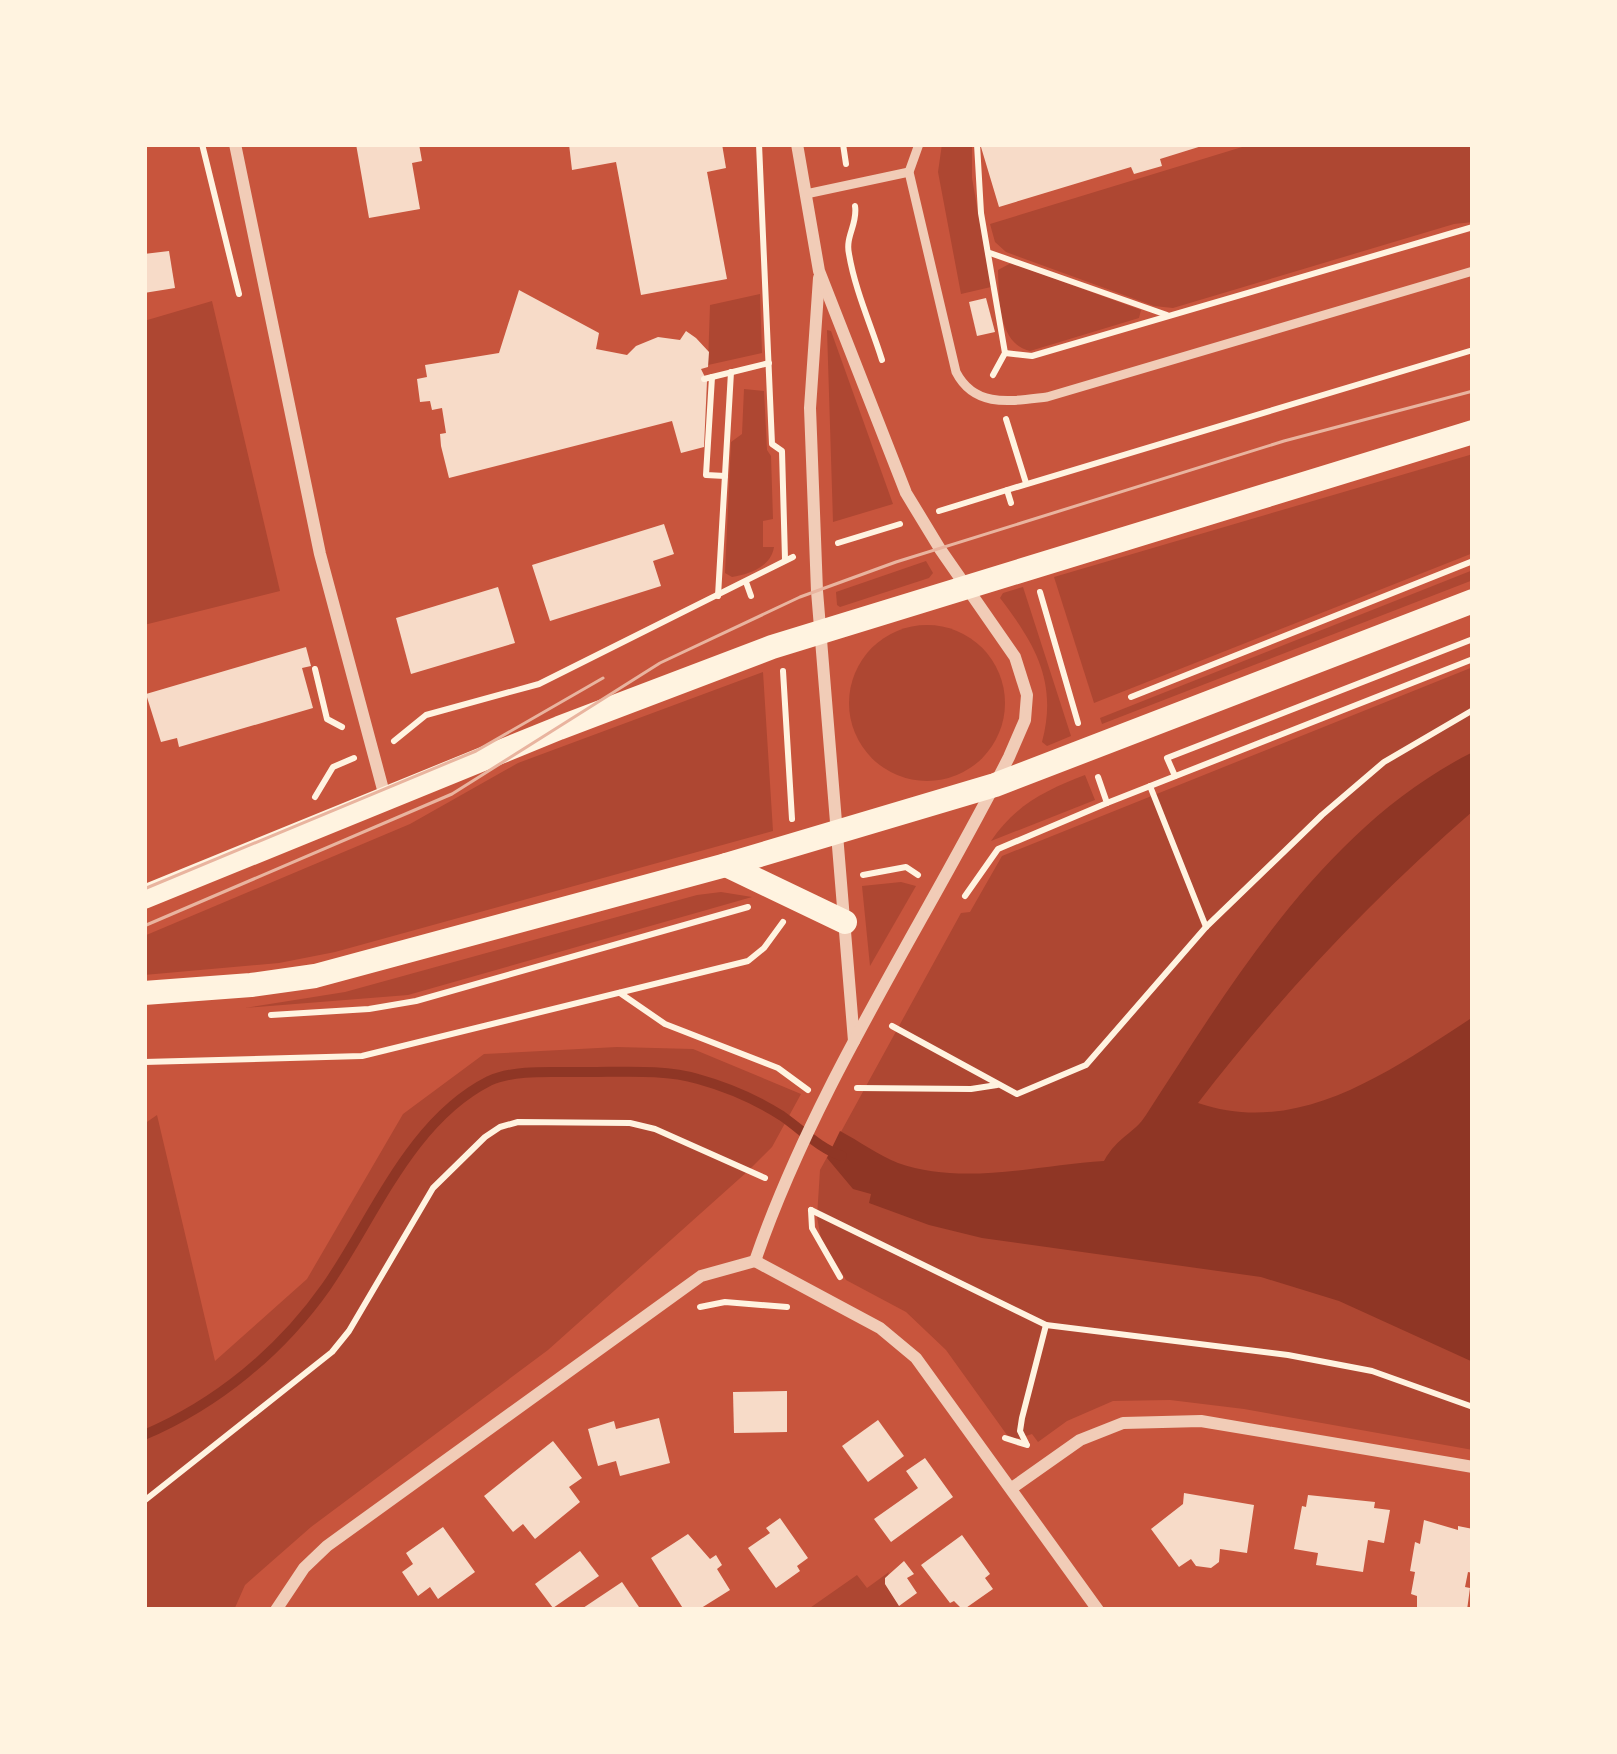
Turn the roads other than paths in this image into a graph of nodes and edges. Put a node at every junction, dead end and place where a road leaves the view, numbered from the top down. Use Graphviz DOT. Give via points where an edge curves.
graph roads {
  1 [pos="235,144"];
  2 [pos="797,144"];
  3 [pos="919,144"];
  4 [pos="908,172"];
  5 [pos="806,194"];
  6 [pos="819,271"];
  7 [pos="1473,271"];
  8 [pos="1473,432"];
  9 [pos="965,586"];
  10 [pos="1473,601"];
  11 [pos="820,633"];
  12 [pos="995,785"];
  13 [pos="385,797"];
  14 [pos="838,833"];
  15 [pos="727,865"];
  16 [pos="144,896"];
  17 [pos="845,922"];
  18 [pos="144,993"];
  19 [pos="854,1043"];
  20 [pos="754,1261"];
  21 [pos="1473,1467"];
  22 [pos="1012,1488"];
  23 [pos="276,1610"];
  24 [pos="1098,1610"];
  1 -- 13 [label="street" via="320,554"];
  2 -- 5 [label="street"];
  3 -- 4 [label="lane"];
  4 -- 5 [label="lane"];
  4 -- 7 [label="lane" via="956,372 974,395 1001,402 1047,397"];
  5 -- 6 [label="street"];
  6 -- 9 [label="street" via="907,493"];
  6 -- 11 [label="street" via="810,408"];
  8 -- 9 [label="main road"];
  9 -- 11 [label="main road"];
  9 -- 12 [label="street" via="1015,658 1027,695"];
  10 -- 12 [label="main road"];
  11 -- 13 [label="main road"];
  11 -- 14 [label="street"];
  12 -- 14 [label="main road"];
  12 -- 19 [label="street"];
  13 -- 16 [label="main road"];
  14 -- 15 [label="main road"];
  14 -- 17 [label="street"];
  15 -- 17 [label="main road"];
  15 -- 18 [label="main road" via="315,976"];
  17 -- 19 [label="street"];
  19 -- 20 [label="street"];
  20 -- 22 [label="street" via="880,1328 916,1358"];
  20 -- 23 [label="street" via="701,1276 327,1546"];
  21 -- 22 [label="street" via="1201,1420 1123,1423 1080,1440"];
  22 -- 24 [label="street"];
}
